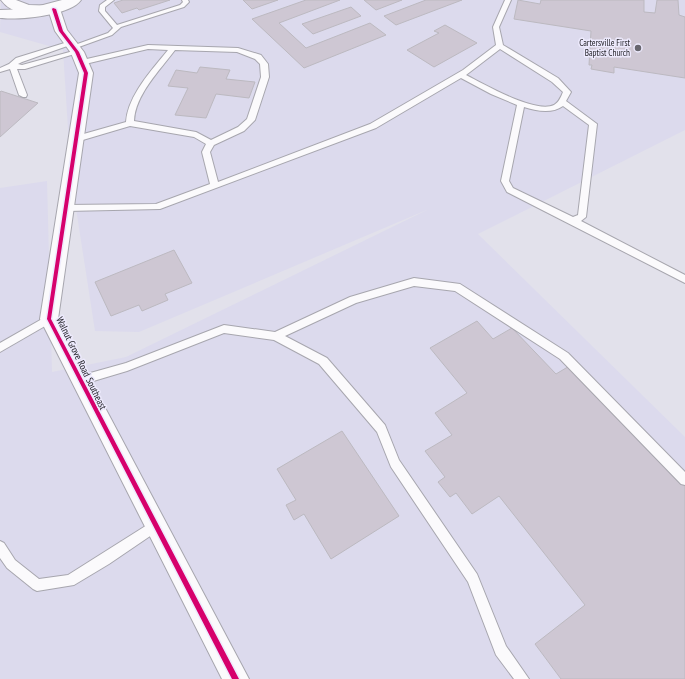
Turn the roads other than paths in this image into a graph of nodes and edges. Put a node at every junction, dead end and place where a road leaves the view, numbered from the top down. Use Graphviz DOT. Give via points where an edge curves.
graph roads {
  1 [pos="8,0"];
  2 [pos="74,0"];
  3 [pos="111,0"];
  4 [pos="184,0"];
  5 [pos="508,0"];
  6 [pos="54,9"];
  7 [pos="0,14"];
  8 [pos="116,28"];
  9 [pos="500,46"];
  10 [pos="173,48"];
  11 [pos="76,51"];
  12 [pos="12,66"];
  13 [pos="0,70"];
  14 [pos="461,75"];
  15 [pos="22,95"];
  16 [pos="563,102"];
  17 [pos="521,104"];
  18 [pos="130,123"];
  19 [pos="76,139"];
  20 [pos="210,143"];
  21 [pos="215,186"];
  22 [pos="66,208"];
  23 [pos="572,220"];
  24 [pos="685,279"];
  25 [pos="49,319"];
  26 [pos="276,336"];
  27 [pos="0,348"];
  28 [pos="80,380"];
  29 [pos="685,480"];
  30 [pos="155,526"];
  31 [pos="0,547"];
  32 [pos="236,679"];
  33 [pos="522,679"];
  1 -- 6 [label="street" via="22,8"];
  2 -- 6 [label="street"];
  3 -- 8 [label="lane" via="102,6 102,10"];
  4 -- 8 [label="lane" via="186,2 182,6"];
  5 -- 9 [label="lane" via="496,27"];
  6 -- 7 [label="street"];
  6 -- 11 [label="street, Walnut Grove Road Southeast" via="61,31"];
  8 -- 11 [label="lane" via="110,34"];
  9 -- 14 [label="lane"];
  9 -- 16 [label="lane" via="555,80 567,92"];
  10 -- 11 [label="lane"];
  10 -- 18 [label="lane" via="136,101 129,117"];
  10 -- 20 [label="lane" via="238,50 258,57 264,64 265,77 251,120 241,130"];
  11 -- 12 [label="lane" via="22,67"];
  11 -- 12 [label="lane" via="19,60"];
  11 -- 19 [label="street, Walnut Grove Road Southeast" via="86,73"];
  12 -- 13 [label="lane"];
  12 -- 15 [label="lane"];
  14 -- 17 [label="lane"];
  14 -- 21 [label="lane" via="373,126"];
  16 -- 17 [label="lane" via="554,108"];
  16 -- 23 [label="lane" via="593,124 582,217"];
  17 -- 23 [label="lane" via="505,181 510,190"];
  18 -- 19 [label="lane"];
  18 -- 20 [label="lane" via="196,134"];
  19 -- 22 [label="street, Walnut Grove Road Southeast"];
  20 -- 21 [label="lane" via="206,152"];
  21 -- 22 [label="lane" via="157,207"];
  22 -- 25 [label="street, Walnut Grove Road Southeast"];
  23 -- 24 [label="lane"];
  25 -- 27 [label="lane"];
  25 -- 28 [label="street, Walnut Grove Road Southeast"];
  26 -- 28 [label="lane" via="224,329 127,366"];
  26 -- 29 [label="lane" via="353,300 414,282 457,287 564,356"];
  26 -- 33 [label="lane" via="323,360 381,429 395,464 473,578 501,650"];
  28 -- 30 [label="street, Walnut Grove Road Southeast"];
  30 -- 31 [label="lane" via="70,581 37,585 11,564"];
  30 -- 32 [label="street, Walnut Grove Road Southeast"];
}
